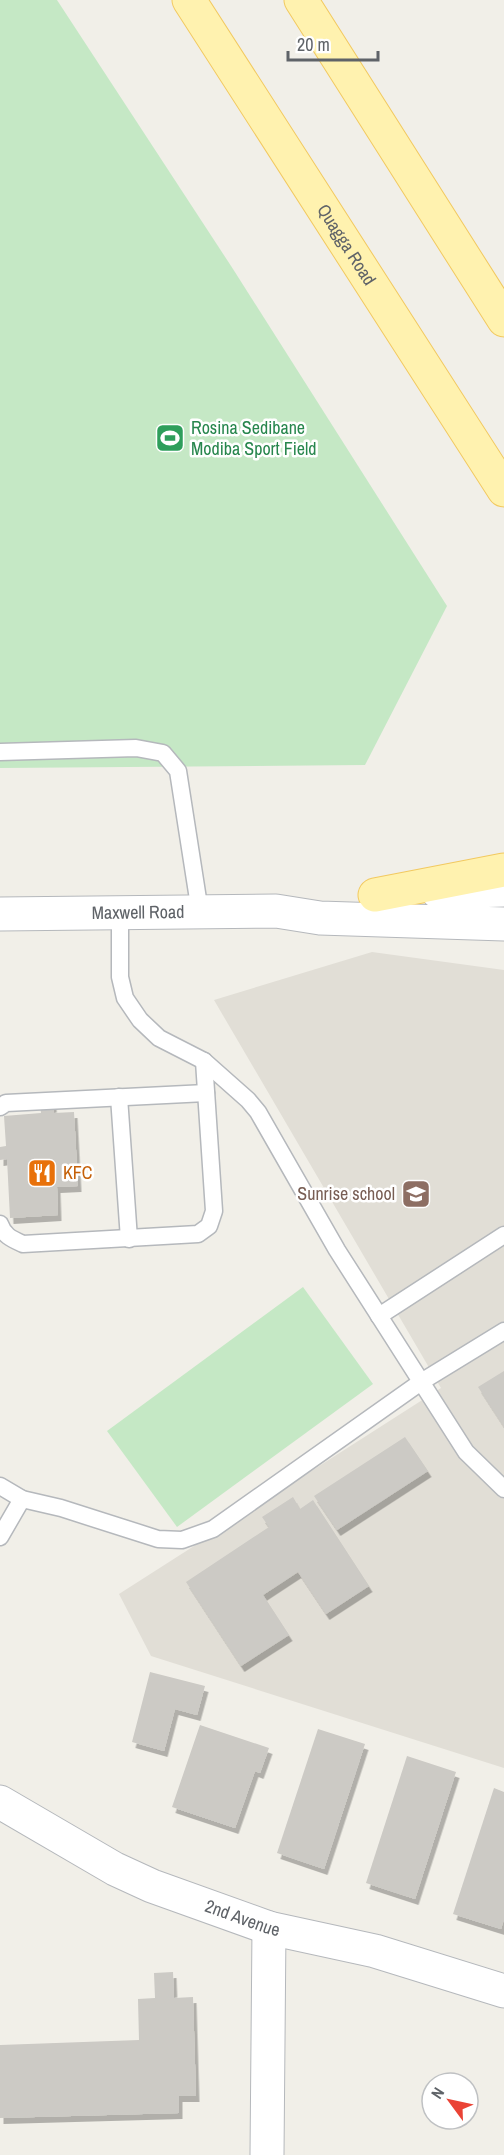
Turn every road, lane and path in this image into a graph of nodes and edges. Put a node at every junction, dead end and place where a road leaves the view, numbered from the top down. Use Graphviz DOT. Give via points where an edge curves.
graph roads {
  1 [pos="189,0"];
  2 [pos="301,0"];
  3 [pos="504,320"];
  4 [pos="504,490"];
  5 [pos="0,752"];
  6 [pos="504,870"];
  7 [pos="504,890"];
  8 [pos="375,895"];
  9 [pos="200,912"];
  10 [pos="276,912"];
  11 [pos="120,913"];
  12 [pos="0,914"];
  13 [pos="504,924"];
  14 [pos="204,1061"];
  15 [pos="206,1093"];
  16 [pos="119,1097"];
  17 [pos="0,1107"];
  18 [pos="0,1224"];
  19 [pos="504,1235"];
  20 [pos="129,1239"];
  21 [pos="379,1316"];
  22 [pos="504,1331"];
  23 [pos="421,1382"];
  24 [pos="0,1486"];
  25 [pos="504,1489"];
  26 [pos="22,1499"];
  27 [pos="0,1537"];
  28 [pos="0,1802"];
  29 [pos="269,1928"];
  30 [pos="504,1991"];
  31 [pos="267,2155"];
  1 -- 4 [label="main road, Quagga Road"];
  2 -- 3 [label="main road"];
  5 -- 9 [label="lane" via="136,748 164,753 178,771"];
  6 -- 8 [label="main road"];
  7 -- 8 [label="street, Maxwell Road"];
  8 -- 10 [label="street, Maxwell Road" via="318,901"];
  9 -- 10 [label="street, Maxwell Road"];
  9 -- 11 [label="street, Maxwell Road"];
  10 -- 13 [label="street, Maxwell Road" via="320,918"];
  11 -- 12 [label="street, Maxwell Road"];
  11 -- 14 [label="lane" via="120,977 125,998 159,1038"];
  14 -- 15 [label="lane"];
  14 -- 21 [label="lane" via="258,1112"];
  15 -- 16 [label="lane"];
  15 -- 20 [label="lane" via="214,1211 209,1226 198,1234"];
  16 -- 17 [label="lane" via="6,1103"];
  16 -- 20 [label="lane"];
  18 -- 20 [label="lane" via="9,1238 23,1244"];
  19 -- 21 [label="lane"];
  21 -- 23 [label="lane"];
  22 -- 23 [label="lane"];
  23 -- 25 [label="lane" via="466,1452"];
  23 -- 26 [label="lane" via="248,1507 213,1529 182,1540 158,1539"];
  24 -- 26 [label="lane"];
  26 -- 27 [label="lane"];
  28 -- 29 [label="street, 2nd Avenue" via="115,1869"];
  29 -- 30 [label="street, 2nd Avenue" via="375,1952"];
  29 -- 31 [label="street"];
}
